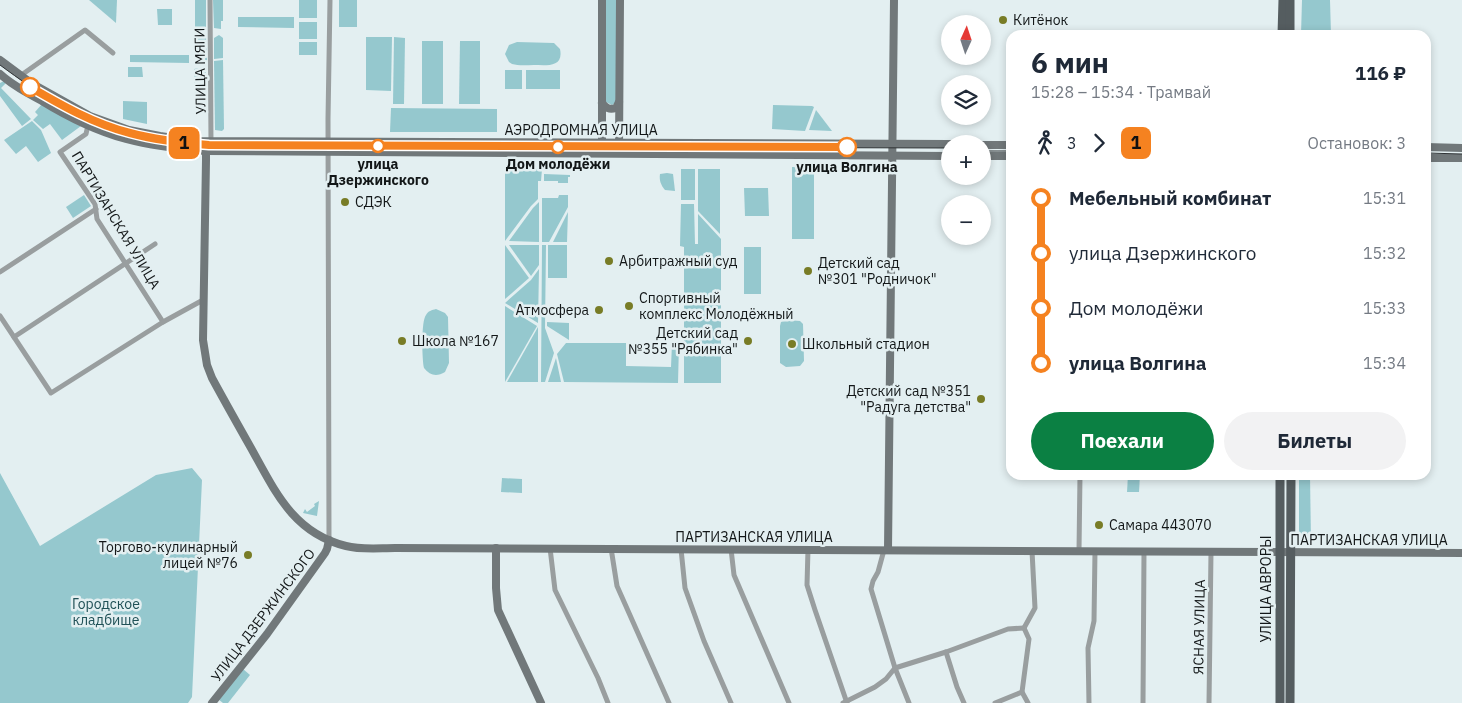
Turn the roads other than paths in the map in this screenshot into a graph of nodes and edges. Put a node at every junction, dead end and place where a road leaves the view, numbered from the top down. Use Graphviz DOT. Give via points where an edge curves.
graph roads {
  1 [pos="210,0"];
  2 [pos="330,0"];
  3 [pos="602,0"];
  4 [pos="620,0"];
  5 [pos="894,0"];
  6 [pos="1283,0"];
  7 [pos="1290,0"];
  8 [pos="1282,30"];
  9 [pos="1290,30"];
  10 [pos="113,53"];
  11 [pos="0,60"];
  12 [pos="0,74"];
  13 [pos="20,76"];
  14 [pos="619,102"];
  15 [pos="602,103"];
  16 [pos="88,125"];
  17 [pos="211,142"];
  18 [pos="329,142"];
  19 [pos="602,143"];
  20 [pos="619,143"];
  21 [pos="892,144"];
  22 [pos="941,144"];
  23 [pos="991,144"];
  24 [pos="1006,145"];
  25 [pos="1431,148"];
  26 [pos="1462,148"];
  27 [pos="206,151"];
  28 [pos="329,152"];
  29 [pos="602,154"];
  30 [pos="619,154"];
  31 [pos="892,155"];
  32 [pos="941,156"];
  33 [pos="991,156"];
  34 [pos="1006,156"];
  35 [pos="1431,158"];
  36 [pos="1462,158"];
  37 [pos="96,210"];
  38 [pos="156,244"];
  39 [pos="126,263"];
  40 [pos="0,272"];
  41 [pos="203,300"];
  42 [pos="0,316"];
  43 [pos="163,322"];
  44 [pos="14,337"];
  45 [pos="1080,480"];
  46 [pos="1280,480"];
  47 [pos="1291,480"];
  48 [pos="329,540"];
  49 [pos="496,548"];
  50 [pos="550,548"];
  51 [pos="611,548"];
  52 [pos="681,548"];
  53 [pos="730,549"];
  54 [pos="808,549"];
  55 [pos="886,550"];
  56 [pos="1032,551"];
  57 [pos="1079,551"];
  58 [pos="1096,551"];
  59 [pos="1144,552"];
  60 [pos="1211,552"];
  61 [pos="1280,552"];
  62 [pos="1291,552"];
  63 [pos="1462,553"];
  64 [pos="1024,628"];
  65 [pos="946,652"];
  66 [pos="895,668"];
  67 [pos="1022,692"];
  68 [pos="846,702"];
  69 [pos="212,703"];
  70 [pos="540,703"];
  71 [pos="608,703"];
  72 [pos="669,703"];
  73 [pos="731,703"];
  74 [pos="789,703"];
  75 [pos="909,703"];
  76 [pos="964,703"];
  77 [pos="995,703"];
  78 [pos="1028,703"];
  79 [pos="1089,703"];
  80 [pos="1143,703"];
  81 [pos="1209,703"];
  82 [pos="1280,703"];
  83 [pos="1290,703"];
  1 -- 17 [label="street, УЛИЦА МЯГИ"];
  2 -- 18 [label="street, УЛИЦА ДЗЕРЖИНСКОГО"];
  3 -- 15 [label="street"];
  4 -- 14 [label="street"];
  5 -- 21 [label="street"];
  6 -- 8 [label="main road"];
  7 -- 9 [label="main road"];
  10 -- 13 [label="street" via="85,30"];
  11 -- 13 [label="street"];
  12 -- 16 [label="street" via="60,112"];
  13 -- 17 [label="street" via="90,116 111,124 160,136"];
  14 -- 15 [label="street" via="616,108 611,109"];
  14 -- 20 [label="street"];
  15 -- 19 [label="street"];
  16 -- 27 [label="street" via="125,139"];
  16 -- 37 [label="street, ПАРТИЗАНСКАЯ УЛИЦА" via="86,134 60,152"];
  17 -- 18 [label="street, АЭРОДРОМНАЯ УЛИЦА"];
  17 -- 27 [label="street, ПАРТИЗАНСКАЯ УЛИЦА"];
  18 -- 19 [label="street, АЭРОДРОМНАЯ УЛИЦА"];
  18 -- 28 [label="street, УЛИЦА ДЗЕРЖИНСКОГО"];
  19 -- 20 [label="street, АЭРОДРОМНАЯ УЛИЦА"];
  19 -- 29 [label="street"];
  20 -- 21 [label="street, АЭРОДРОМНАЯ УЛИЦА"];
  20 -- 30 [label="street"];
  21 -- 22 [label="street, АЭРОДРОМНАЯ УЛИЦА"];
  21 -- 31 [label="street"];
  23 -- 24 [label="street"];
  25 -- 26 [label="street"];
  27 -- 28 [label="street, АЭРОДРОМНАЯ УЛИЦА"];
  27 -- 41 [label="street, ПАРТИЗАНСКАЯ УЛИЦА"];
  28 -- 29 [label="street, АЭРОДРОМНАЯ УЛИЦА"];
  28 -- 48 [label="street, УЛИЦА ДЗЕРЖИНСКОГО"];
  29 -- 30 [label="street, АЭРОДРОМНАЯ УЛИЦА"];
  30 -- 31 [label="street, АЭРОДРОМНАЯ УЛИЦА"];
  31 -- 32 [label="street, АЭРОДРОМНАЯ УЛИЦА"];
  31 -- 55 [label="street"];
  33 -- 34 [label="street"];
  35 -- 36 [label="street"];
  37 -- 39 [label="street, ПАРТИЗАНСКАЯ УЛИЦА" via="97,219"];
  37 -- 40 [label="street"];
  38 -- 39 [label="street"];
  39 -- 43 [label="street, ПАРТИЗАНСКАЯ УЛИЦА"];
  39 -- 44 [label="street"];
  41 -- 43 [label="street"];
  41 -- 48 [label="street, ПАРТИЗАНСКАЯ УЛИЦА" via="204,352 212,378 285,506 304,524"];
  42 -- 44 [label="street"];
  43 -- 44 [label="street" via="51,393"];
  45 -- 57 [label="street"];
  46 -- 61 [label="main road, УЛИЦА АВРОРЫ"];
  47 -- 62 [label="main road, УЛИЦА АВРОРЫ"];
  48 -- 49 [label="street, ПАРТИЗАНСКАЯ УЛИЦА" via="355,547"];
  48 -- 69 [label="street, УЛИЦА ДЗЕРЖИНСКОГО" via="325,553 267,634"];
  49 -- 50 [label="street, ПАРТИЗАНСКАЯ УЛИЦА"];
  49 -- 70 [label="street" via="498,610"];
  50 -- 51 [label="street, ПАРТИЗАНСКАЯ УЛИЦА"];
  50 -- 71 [label="street" via="555,590"];
  51 -- 52 [label="street, ПАРТИЗАНСКАЯ УЛИЦА"];
  51 -- 72 [label="street" via="617,586"];
  52 -- 53 [label="street, ПАРТИЗАНСКАЯ УЛИЦА"];
  52 -- 73 [label="street" via="685,588"];
  53 -- 54 [label="street, ПАРТИЗАНСКАЯ УЛИЦА"];
  53 -- 74 [label="street" via="734,575"];
  54 -- 55 [label="street, ПАРТИЗАНСКАЯ УЛИЦА"];
  54 -- 68 [label="street" via="807,585"];
  55 -- 56 [label="street, ПАРТИЗАНСКАЯ УЛИЦА"];
  55 -- 66 [label="street" via="871,589"];
  56 -- 57 [label="street, ПАРТИЗАНСКАЯ УЛИЦА"];
  56 -- 64 [label="street" via="1035,608"];
  57 -- 58 [label="street, ПАРТИЗАНСКАЯ УЛИЦА"];
  58 -- 59 [label="street, ПАРТИЗАНСКАЯ УЛИЦА"];
  58 -- 79 [label="street" via="1094,621 1088,648"];
  59 -- 60 [label="street, ПАРТИЗАНСКАЯ УЛИЦА"];
  59 -- 80 [label="street"];
  60 -- 61 [label="street, ПАРТИЗАНСКАЯ УЛИЦА"];
  60 -- 81 [label="street, ЯСНАЯ УЛИЦА"];
  61 -- 62 [label="street, ПАРТИЗАНСКАЯ УЛИЦА"];
  61 -- 82 [label="main road, УЛИЦА АВРОРЫ"];
  62 -- 63 [label="street, ПАРТИЗАНСКАЯ УЛИЦА"];
  62 -- 83 [label="main road, УЛИЦА АВРОРЫ"];
  64 -- 65 [label="street" via="1008,629"];
  64 -- 67 [label="street" via="1029,639"];
  65 -- 66 [label="street"];
  65 -- 76 [label="street"];
  66 -- 68 [label="street" via="876,687"];
  66 -- 75 [label="street"];
  67 -- 77 [label="street"];
  67 -- 78 [label="street"];
}
